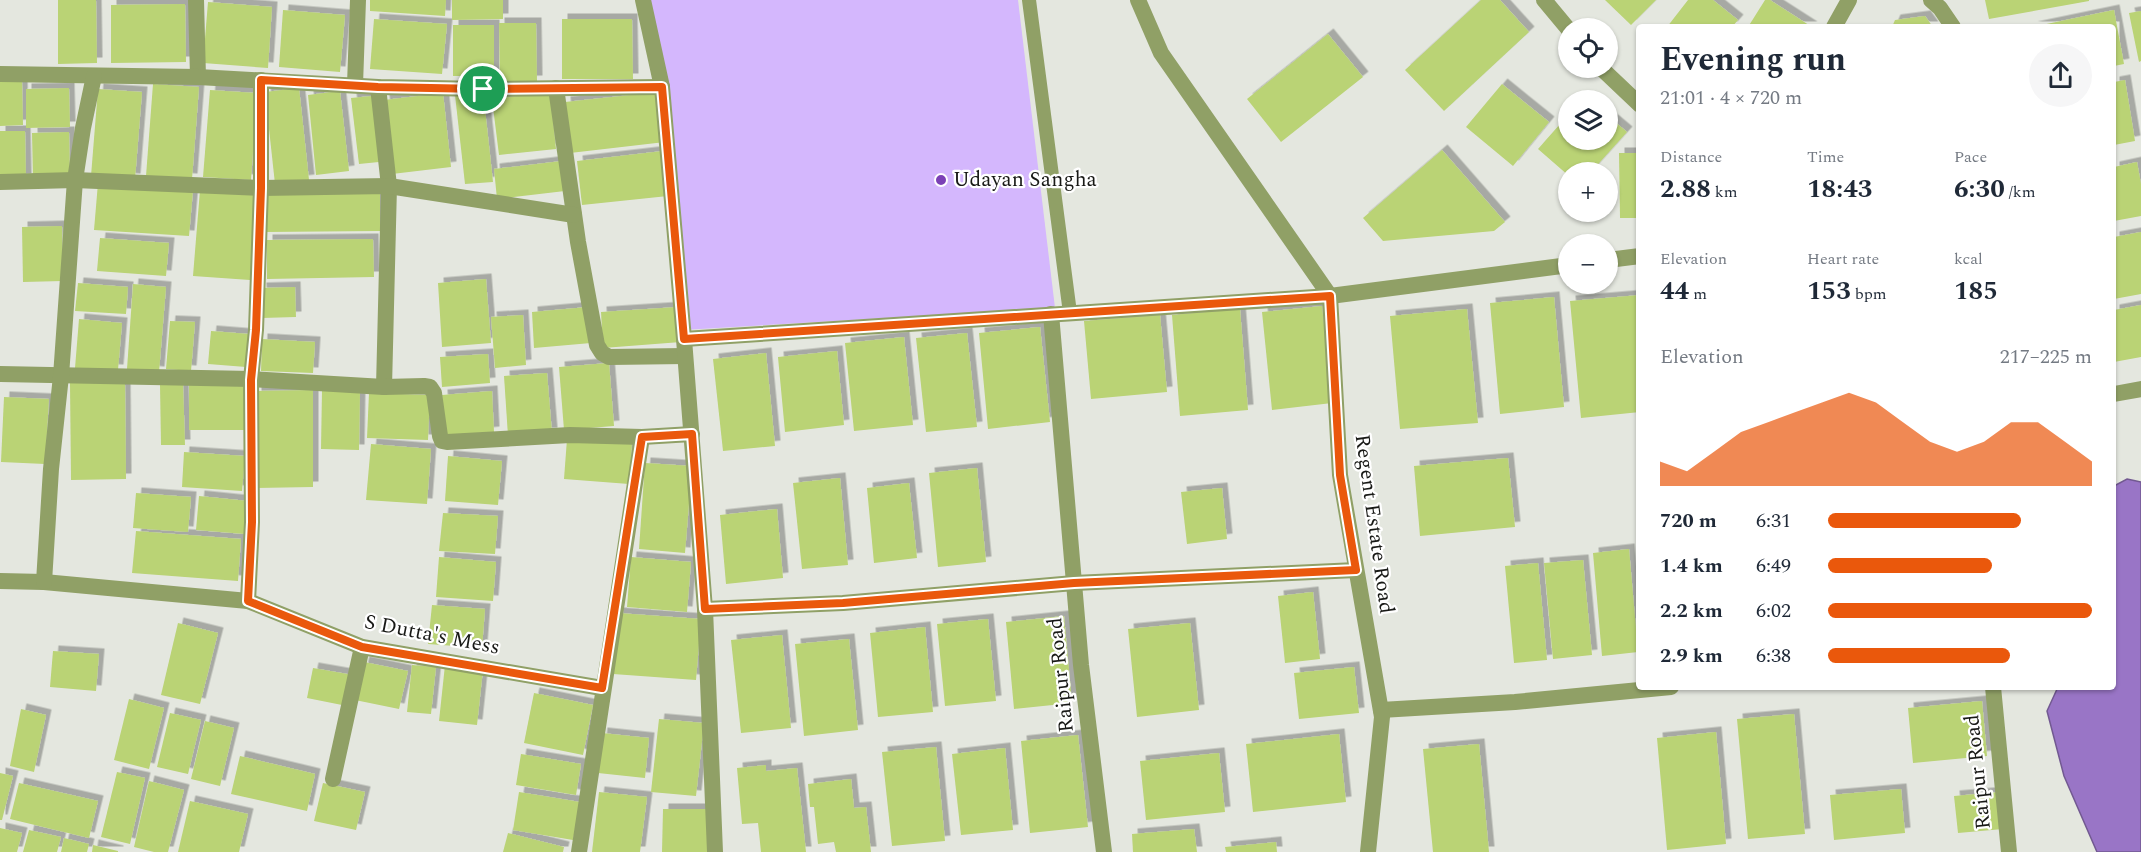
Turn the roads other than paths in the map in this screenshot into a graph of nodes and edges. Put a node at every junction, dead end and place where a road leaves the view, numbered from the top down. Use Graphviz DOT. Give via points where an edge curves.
graph roads {
  1 [pos="196,0"];
  2 [pos="358,0"];
  3 [pos="643,0"];
  4 [pos="1029,0"];
  5 [pos="1138,0"];
  6 [pos="1544,0"];
  7 [pos="1849,0"];
  8 [pos="1931,0"];
  9 [pos="1559,18"];
  10 [pos="1836,24"];
  11 [pos="1951,24"];
  12 [pos="0,74"];
  13 [pos="94,76"];
  14 [pos="198,77"];
  15 [pos="1612,78"];
  16 [pos="261,80"];
  17 [pos="354,85"];
  18 [pos="378,87"];
  19 [pos="662,87"];
  20 [pos="556,88"];
  21 [pos="1636,101"];
  22 [pos="75,180"];
  23 [pos="0,182"];
  24 [pos="390,186"];
  25 [pos="261,188"];
  26 [pos="574,215"];
  27 [pos="1636,256"];
  28 [pos="1618,259"];
  29 [pos="1558,266"];
  30 [pos="1330,296"];
  31 [pos="1070,313"];
  32 [pos="1051,314"];
  33 [pos="684,339"];
  34 [pos="685,356"];
  35 [pos="0,374"];
  36 [pos="61,376"];
  37 [pos="251,380"];
  38 [pos="384,387"];
  39 [pos="2141,389"];
  40 [pos="2116,394"];
  41 [pos="692,434"];
  42 [pos="642,437"];
  43 [pos="1356,570"];
  44 [pos="0,581"];
  45 [pos="44,582"];
  46 [pos="1074,583"];
  47 [pos="248,601"];
  48 [pos="705,609"];
  49 [pos="362,647"];
  50 [pos="602,688"];
  51 [pos="1640,690"];
  52 [pos="1992,690"];
  53 [pos="1381,710"];
  54 [pos="333,779"];
  55 [pos="579,852"];
  56 [pos="715,852"];
  57 [pos="1104,852"];
  58 [pos="1368,852"];
  59 [pos="2008,852"];
  1 -- 14 [label="street"];
  2 -- 17 [label="street"];
  3 -- 19 [label="street"];
  4 -- 31 [label="lane"];
  5 -- 30 [label="street" via="1161,53"];
  6 -- 9 [label="street"];
  7 -- 10 [label="street"];
  8 -- 11 [label="street"];
  12 -- 13 [label="street"];
  13 -- 14 [label="street"];
  13 -- 22 [label="street"];
  14 -- 16 [label="street"];
  15 -- 21 [label="street"];
  16 -- 17 [label="street"];
  16 -- 25 [label="street"];
  17 -- 18 [label="street"];
  18 -- 20 [label="street"];
  18 -- 24 [label="street"];
  19 -- 20 [label="street"];
  19 -- 33 [label="street"];
  20 -- 26 [label="street"];
  22 -- 23 [label="street"];
  22 -- 25 [label="street"];
  22 -- 36 [label="street"];
  24 -- 25 [label="street"];
  24 -- 26 [label="street"];
  24 -- 38 [label="street"];
  25 -- 37 [label="street"];
  26 -- 34 [label="street" via="594,334 602,353 609,357"];
  27 -- 28 [label="street"];
  29 -- 30 [label="street"];
  30 -- 31 [label="street"];
  30 -- 43 [label="street, Regent Estate Road" via="1340,475"];
  31 -- 32 [label="street"];
  32 -- 33 [label="street"];
  32 -- 46 [label="street, Raipur Road"];
  33 -- 34 [label="street"];
  34 -- 41 [label="street"];
  35 -- 36 [label="street"];
  36 -- 37 [label="street"];
  36 -- 45 [label="street"];
  37 -- 38 [label="street"];
  37 -- 47 [label="street"];
  38 -- 42 [label="street" via="430,387 440,436 447,442 570,435"];
  39 -- 40 [label="street"];
  41 -- 42 [label="street"];
  41 -- 48 [label="street"];
  42 -- 50 [label="street"];
  43 -- 46 [label="street"];
  43 -- 53 [label="street, Regent Estate Road"];
  44 -- 45 [label="street, S Dutta's Mess"];
  45 -- 47 [label="street, S Dutta's Mess"];
  46 -- 48 [label="street" via="843,603"];
  46 -- 57 [label="street, Raipur Road"];
  47 -- 49 [label="street, S Dutta's Mess"];
  48 -- 56 [label="street"];
  49 -- 50 [label="street, S Dutta's Mess"];
  49 -- 54 [label="street"];
  50 -- 55 [label="street"];
  51 -- 53 [label="street"];
  52 -- 59 [label="street, Raipur Road"];
  53 -- 58 [label="street, Regent Estate Road"];
}
